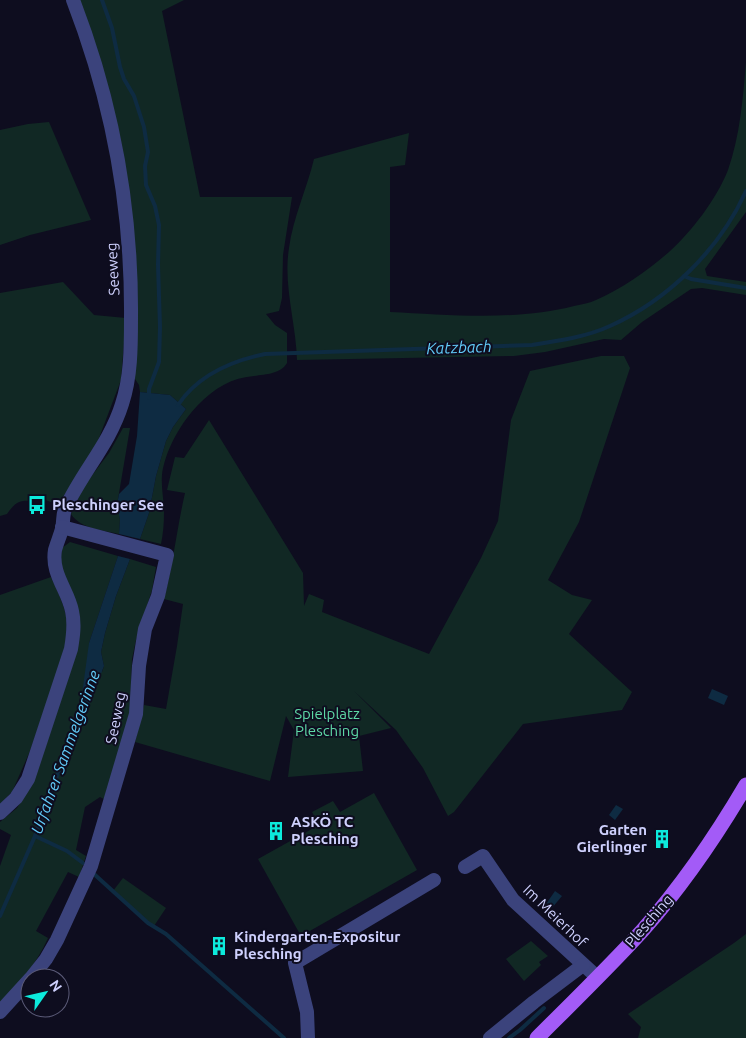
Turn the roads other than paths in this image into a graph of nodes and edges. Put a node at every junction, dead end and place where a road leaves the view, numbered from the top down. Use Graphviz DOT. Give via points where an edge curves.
graph roads {
  1 [pos="73,0"];
  2 [pos="62,527"];
  3 [pos="745,788"];
  4 [pos="0,813"];
  5 [pos="465,867"];
  6 [pos="434,880"];
  7 [pos="583,965"];
  8 [pos="38,968"];
  9 [pos="597,977"];
  10 [pos="20,989"];
  11 [pos="0,1012"];
  12 [pos="308,1038"];
  13 [pos="490,1038"];
  14 [pos="537,1038"];
  1 -- 2 [label="street, Seeweg" via="104,93 118,162 130,264 130,353 120,413 65,508"];
  2 -- 4 [label="street, Seeweg" via="55,563 72,612 71,649 28,779 16,798"];
  2 -- 8 [label="street, Seeweg" via="167,555 158,596 145,629 136,714 91,866 56,942"];
  3 -- 9 [label="main road, Plesching" via="682,881 642,931"];
  5 -- 7 [label="street, Im Meierhof" via="483,856 513,900"];
  6 -- 12 [label="street" via="295,963 307,1012"];
  7 -- 9 [label="street, Im Meierhof"];
  7 -- 13 [label="street, Im Meierhof"];
  9 -- 14 [label="main road, Plesching"];
  10 -- 11 [label="street, Seeweg"];
}
